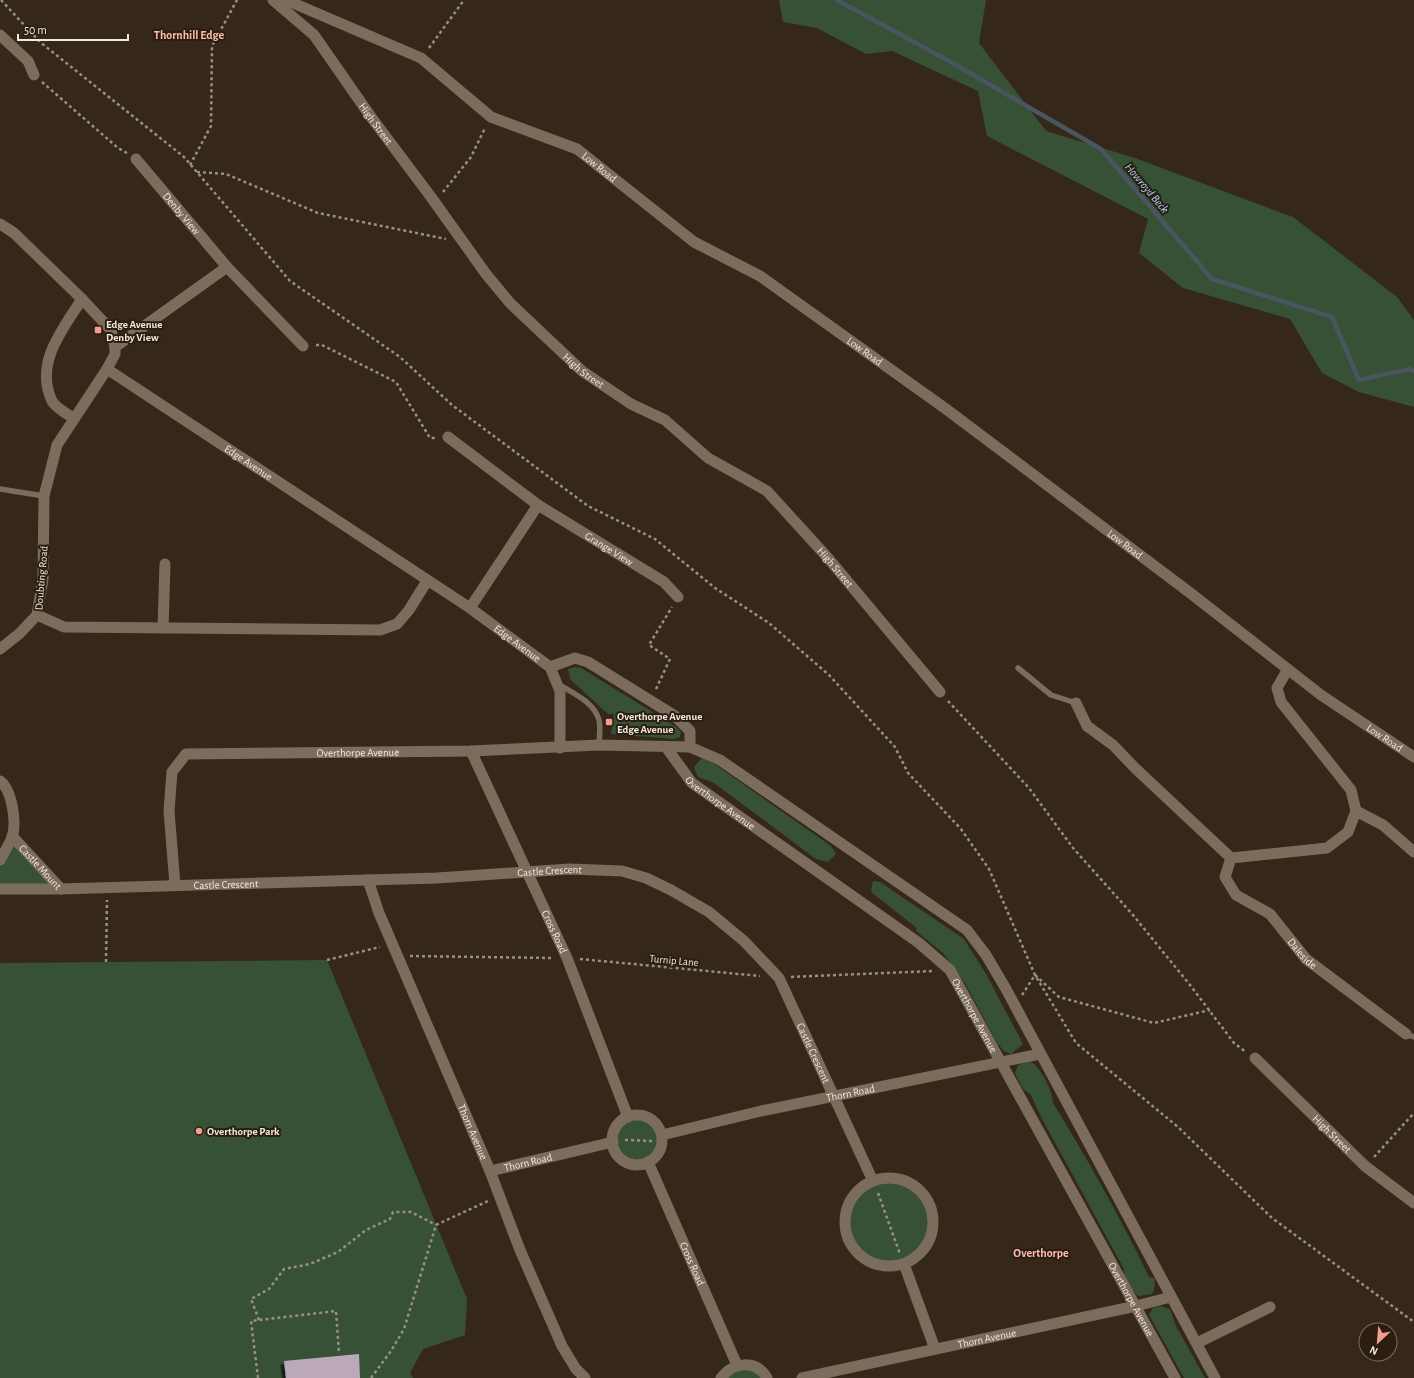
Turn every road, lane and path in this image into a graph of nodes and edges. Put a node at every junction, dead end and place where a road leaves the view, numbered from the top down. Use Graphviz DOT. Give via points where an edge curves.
graph roads {
  1 [pos="1,0"];
  2 [pos="237,0"];
  3 [pos="272,0"];
  4 [pos="286,0"];
  5 [pos="464,0"];
  6 [pos="0,35"];
  7 [pos="421,58"];
  8 [pos="34,76"];
  9 [pos="491,117"];
  10 [pos="136,159"];
  11 [pos="190,164"];
  12 [pos="197,172"];
  13 [pos="435,202"];
  14 [pos="0,224"];
  15 [pos="462,243"];
  16 [pos="227,267"];
  17 [pos="82,299"];
  18 [pos="303,346"];
  19 [pos="115,347"];
  20 [pos="107,369"];
  21 [pos="73,418"];
  22 [pos="448,437"];
  23 [pos="0,489"];
  24 [pos="44,496"];
  25 [pos="538,505"];
  26 [pos="165,564"];
  27 [pos="427,581"];
  28 [pos="678,597"];
  29 [pos="470,608"];
  30 [pos="37,615"];
  31 [pos="163,628"];
  32 [pos="0,649"];
  33 [pos="550,667"];
  34 [pos="1018,668"];
  35 [pos="1288,669"];
  36 [pos="556,683"];
  37 [pos="940,692"];
  38 [pos="651,700"];
  39 [pos="1076,703"];
  40 [pos="600,745"];
  41 [pos="666,747"];
  42 [pos="690,747"];
  43 [pos="560,748"];
  44 [pos="471,751"];
  45 [pos="1414,757"];
  46 [pos="0,781"];
  47 [pos="1356,810"];
  48 [pos="12,836"];
  49 [pos="1414,852"];
  50 [pos="1231,858"];
  51 [pos="0,860"];
  52 [pos="527,872"];
  53 [pos="368,880"];
  54 [pos="175,885"];
  55 [pos="108,887"];
  56 [pos="0,889"];
  57 [pos="61,889"];
  58 [pos="392,943"];
  59 [pos="398,956"];
  60 [pos="567,958"];
  61 [pos="327,960"];
  62 [pos="106,962"];
  63 [pos="950,970"];
  64 [pos="1035,975"];
  65 [pos="779,978"];
  66 [pos="1015,1006"];
  67 [pos="1210,1010"];
  68 [pos="1410,1035"];
  69 [pos="1040,1054"];
  70 [pos="1255,1058"];
  71 [pos="1001,1063"];
  72 [pos="834,1096"];
  73 [pos="1414,1113"];
  74 [pos="628,1116"];
  75 [pos="662,1138"];
  76 [pos="613,1141"];
  77 [pos="648,1162"];
  78 [pos="1366,1166"];
  79 [pos="490,1171"];
  80 [pos="873,1180"];
  81 [pos="500,1196"];
  82 [pos="1414,1203"];
  83 [pos="436,1225"];
  84 [pos="904,1264"];
  85 [pos="1171,1297"];
  86 [pos="1136,1306"];
  87 [pos="1270,1307"];
  88 [pos="259,1320"];
  89 [pos="1414,1322"];
  90 [pos="1197,1343"];
  91 [pos="934,1349"];
  92 [pos="339,1353"];
  93 [pos="737,1366"];
  94 [pos="258,1378"];
  95 [pos="371,1378"];
  96 [pos="586,1378"];
  97 [pos="721,1378"];
  98 [pos="768,1378"];
  99 [pos="802,1378"];
  100 [pos="1175,1378"];
  101 [pos="1215,1378"];
  1 -- 11 [label="path" via="40,42"];
  2 -- 11 [label="path" via="212,46 211,126"];
  3 -- 13 [label="street, High Street" via="314,35"];
  4 -- 7 [label="street, Low Road"];
  5 -- 7 [label="path"];
  6 -- 8 [label="street" via="28,61"];
  7 -- 9 [label="street, Low Road"];
  8 -- 10 [label="path" via="118,148"];
  9 -- 13 [label="path" via="471,157"];
  9 -- 35 [label="street, Low Road" via="577,149 694,242 760,276 946,409"];
  10 -- 16 [label="street, Denby View"];
  11 -- 12 [label="path"];
  12 -- 15 [label="path" via="226,174 318,213"];
  12 -- 64 [label="path" via="290,280 400,357 452,405 588,506 655,539 715,588 769,623 829,675 895,747 908,773 961,829 989,869"];
  13 -- 15 [label="street, High Street"];
  14 -- 17 [label="street" via="14,233"];
  15 -- 37 [label="street, High Street" via="510,303 582,371 631,404 665,420 708,458 768,491 828,558"];
  16 -- 18 [label="street, Denby View"];
  16 -- 19 [label="street"];
  17 -- 19 [label="street" via="111,330"];
  17 -- 21 [label="street" via="54,344 47,362 46,378 52,402"];
  18 -- 22 [label="path" via="322,345 396,382 430,438"];
  19 -- 20 [label="street" via="115,354"];
  20 -- 21 [label="street, Doubting Road"];
  20 -- 27 [label="street, Edge Avenue"];
  21 -- 24 [label="street, Doubting Road" via="56,445"];
  22 -- 25 [label="street, Grange View"];
  23 -- 24 [label="lane"];
  24 -- 30 [label="street, Doubting Road" via="43,579"];
  25 -- 28 [label="street, Grange View" via="664,582"];
  25 -- 29 [label="street"];
  26 -- 31 [label="street"];
  27 -- 29 [label="street, Edge Avenue"];
  27 -- 31 [label="street, Doubting Road" via="397,624 380,630"];
  28 -- 38 [label="path" via="649,646 670,659"];
  29 -- 33 [label="street, Edge Avenue"];
  30 -- 31 [label="street, Doubting Road" via="64,627"];
  30 -- 32 [label="street"];
  33 -- 36 [label="street, Edge Avenue"];
  33 -- 38 [label="street, Edge Avenue" via="575,658 588,662"];
  34 -- 39 [label="lane" via="1051,696"];
  35 -- 45 [label="street, Low Road" via="1321,695"];
  35 -- 47 [label="street" via="1277,688 1281,702 1351,790"];
  36 -- 40 [label="lane" via="583,699 593,710 599,720"];
  36 -- 43 [label="street, Edge Avenue" via="560,691"];
  37 -- 67 [label="path" via="1029,788 1073,848"];
  38 -- 42 [label="street, Edge Avenue" via="675,716 690,731"];
  39 -- 50 [label="street" via="1087,726 1114,745"];
  40 -- 41 [label="street, Overthorpe Avenue"];
  40 -- 43 [label="street, Overthorpe Avenue"];
  41 -- 42 [label="street, Overthorpe Avenue"];
  41 -- 63 [label="street, Overthorpe Avenue" via="692,783 919,943"];
  42 -- 66 [label="street, Overthorpe Avenue" via="720,760 967,930 986,955"];
  43 -- 44 [label="street, Overthorpe Avenue"];
  44 -- 52 [label="street, Cross Road"];
  44 -- 54 [label="street, Overthorpe Avenue" via="186,754 172,772 169,812"];
  46 -- 48 [label="street, Castle Mount" via="4,784 13,806"];
  47 -- 49 [label="street" via="1383,825"];
  47 -- 50 [label="street" via="1348,832 1328,848"];
  48 -- 51 [label="street, Castle Mount"];
  48 -- 57 [label="street, Castle Mount"];
  50 -- 68 [label="street, Daleside" via="1225,876 1236,895 1270,914 1306,958"];
  52 -- 53 [label="street, Castle Crescent"];
  52 -- 60 [label="street, Cross Road"];
  52 -- 65 [label="street, Castle Crescent" via="569,869 622,871 646,878 709,912 744,941"];
  53 -- 54 [label="street, Castle Crescent"];
  53 -- 58 [label="street, Thorn Avenue"];
  54 -- 55 [label="street, Castle Crescent"];
  55 -- 57 [label="street, Castle Crescent"];
  55 -- 62 [label="path"];
  56 -- 57 [label="street, Castle Mount"];
  58 -- 59 [label="street, Thorn Avenue"];
  58 -- 61 [label="path"];
  59 -- 60 [label="path, Turnip Lane"];
  59 -- 79 [label="street, Thorn Avenue"];
  60 -- 65 [label="path, Turnip Lane"];
  60 -- 74 [label="street, Cross Road"];
  63 -- 65 [label="path, Turnip Lane"];
  63 -- 71 [label="street, Overthorpe Avenue"];
  64 -- 66 [label="path"];
  64 -- 67 [label="path" via="1059,997 1154,1023"];
  64 -- 89 [label="path" via="1076,1043 1178,1127 1272,1218"];
  65 -- 72 [label="street, Castle Crescent"];
  66 -- 69 [label="street, Overthorpe Avenue"];
  67 -- 70 [label="path" via="1234,1043"];
  69 -- 71 [label="street, Thorn Road"];
  69 -- 85 [label="street, Overthorpe Avenue"];
  70 -- 78 [label="street, High Street"];
  71 -- 72 [label="street, Thorn Road"];
  71 -- 86 [label="street, Overthorpe Avenue"];
  72 -- 75 [label="street, Thorn Road"];
  72 -- 80 [label="street, Castle Crescent"];
  73 -- 78 [label="path"];
  74 -- 75 [label="street" via="643,1115 649,1118 655,1122"];
  74 -- 76 [label="street" via="616,1127"];
  75 -- 76 [label="path"];
  75 -- 77 [label="street" via="657,1155"];
  76 -- 77 [label="street" via="618,1156 624,1160 638,1165"];
  76 -- 79 [label="street, Thorn Road"];
  77 -- 93 [label="street, Cross Road"];
  78 -- 82 [label="street, High Street"];
  79 -- 81 [label="street, Thorn Avenue"];
  80 -- 84 [label="path"];
  80 -- 84 [label="street" via="858,1190 848,1205 845,1218 847,1234 853,1247 862,1257 886,1266"];
  80 -- 84 [label="street" via="894,1178 909,1182 921,1191 931,1206 934,1224 930,1240 914,1259"];
  81 -- 83 [label="path"];
  81 -- 96 [label="street, Thorn Avenue" via="520,1250 562,1346 576,1369"];
  83 -- 88 [label="path" via="411,1212 393,1212 390,1219 366,1230 338,1252 310,1264 284,1269 269,1289 252,1298"];
  83 -- 95 [label="path" via="404,1329"];
  84 -- 91 [label="street"];
  85 -- 86 [label="street, Thorn Avenue"];
  85 -- 90 [label="street, Overthorpe Avenue"];
  86 -- 91 [label="street, Thorn Avenue"];
  86 -- 100 [label="street, Overthorpe Avenue"];
  87 -- 90 [label="street"];
  88 -- 92 [label="path" via="336,1311"];
  88 -- 94 [label="path" via="251,1321"];
  90 -- 101 [label="street, Overthorpe Avenue"];
  91 -- 99 [label="street, Thorn Avenue"];
  93 -- 97 [label="street"];
  93 -- 98 [label="street" via="756,1367"];
}
